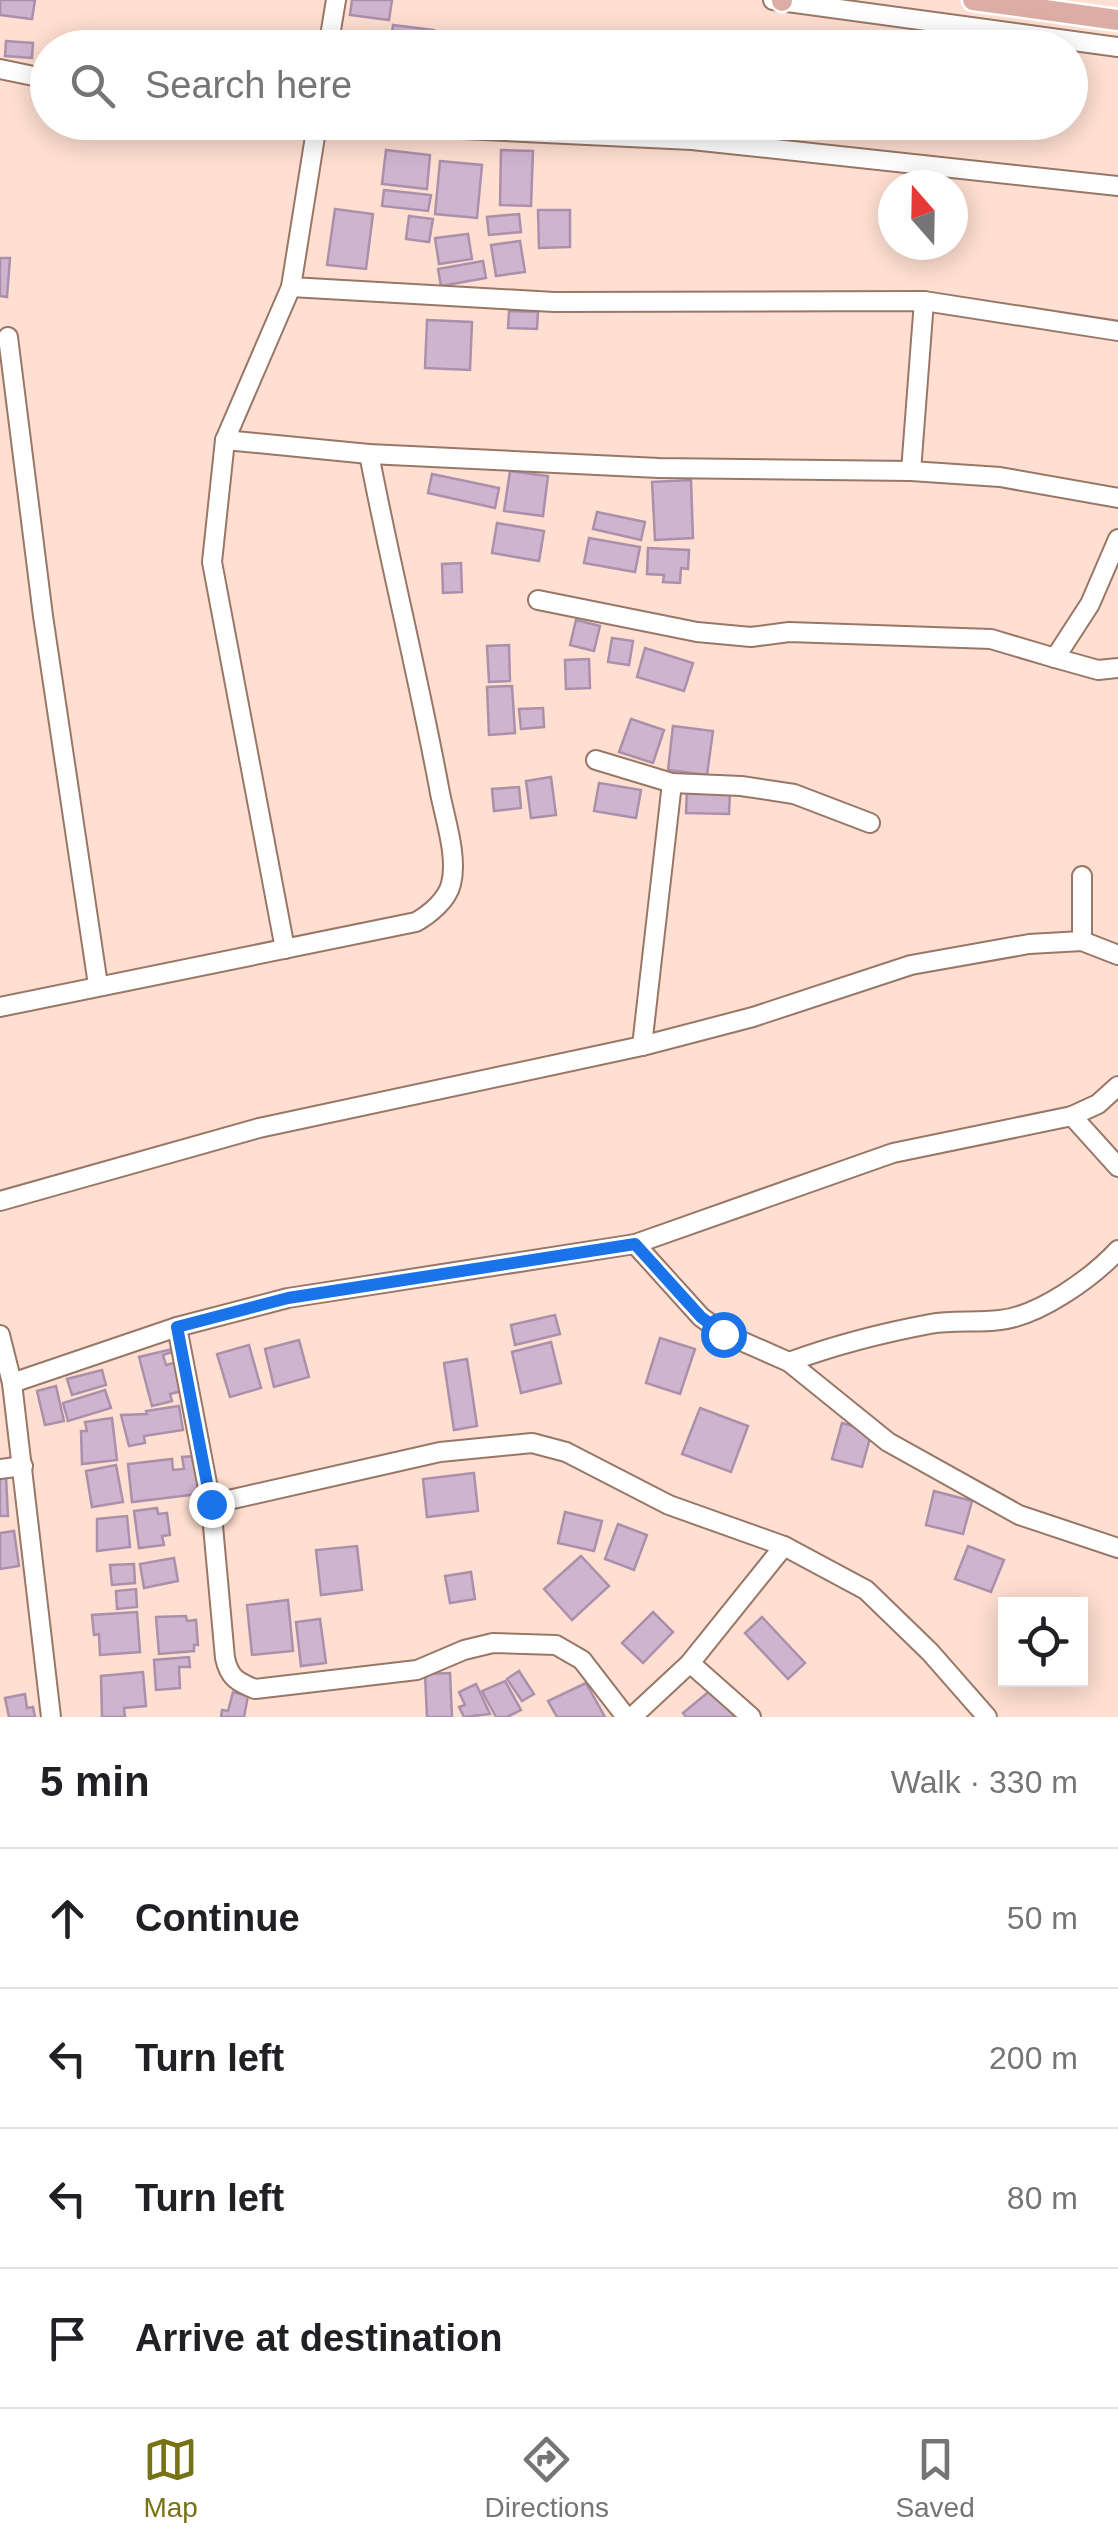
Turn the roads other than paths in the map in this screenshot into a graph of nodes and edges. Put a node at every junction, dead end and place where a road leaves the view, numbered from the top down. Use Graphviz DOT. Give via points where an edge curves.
graph roads {
  1 [pos="336,0"];
  2 [pos="773,0"];
  3 [pos="782,0"];
  4 [pos="973,0"];
  5 [pos="1118,20"];
  6 [pos="331,30"];
  7 [pos="996,30"];
  8 [pos="1088,43"];
  9 [pos="1118,47"];
  10 [pos="0,69"];
  11 [pos="30,75"];
  12 [pos="311,140"];
  13 [pos="692,140"];
  14 [pos="1118,186"];
  15 [pos="291,287"];
  16 [pos="924,301"];
  17 [pos="1118,331"];
  18 [pos="8,336"];
  19 [pos="225,440"];
  20 [pos="369,454"];
  21 [pos="911,471"];
  22 [pos="1118,498"];
  23 [pos="1118,539"];
  24 [pos="538,600"];
  25 [pos="1055,658"];
  26 [pos="1118,668"];
  27 [pos="596,760"];
  28 [pos="672,783"];
  29 [pos="870,824"];
  30 [pos="1082,876"];
  31 [pos="1082,941"];
  32 [pos="284,950"];
  33 [pos="1118,955"];
  34 [pos="98,985"];
  35 [pos="0,1007"];
  36 [pos="642,1046"];
  37 [pos="1118,1086"];
  38 [pos="1072,1116"];
  39 [pos="1118,1166"];
  40 [pos="0,1201"];
  41 [pos="635,1244"];
  42 [pos="1118,1250"];
  43 [pos="177,1327"];
  44 [pos="0,1335"];
  45 [pos="789,1362"];
  46 [pos="12,1382"];
  47 [pos="22,1466"];
  48 [pos="0,1469"];
  49 [pos="211,1504"];
  50 [pos="784,1546"];
  51 [pos="1118,1548"];
  52 [pos="690,1663"];
  53 [pos="51,1717"];
  54 [pos="629,1717"];
  55 [pos="751,1717"];
  56 [pos="986,1717"];
  1 -- 6 [label="street"];
  2 -- 3 [label="street"];
  3 -- 7 [label="street"];
  4 -- 5 [label="main road"];
  8 -- 9 [label="street"];
  10 -- 11 [label="street"];
  12 -- 15 [label="street"];
  13 -- 14 [label="street"];
  15 -- 16 [label="street" via="554,302"];
  15 -- 19 [label="street"];
  16 -- 17 [label="street"];
  16 -- 21 [label="street"];
  18 -- 34 [label="street"];
  19 -- 20 [label="street"];
  19 -- 32 [label="street" via="214,581"];
  20 -- 21 [label="street"];
  20 -- 32 [label="street" via="441,797 451,886 416,922"];
  21 -- 22 [label="street" via="1000,477"];
  23 -- 25 [label="street" via="1090,604"];
  24 -- 25 [label="street" via="698,632 940,636 991,640"];
  25 -- 26 [label="street" via="1098,670"];
  27 -- 28 [label="street"];
  28 -- 29 [label="street" via="794,794"];
  28 -- 36 [label="street"];
  30 -- 31 [label="street"];
  31 -- 33 [label="street"];
  31 -- 36 [label="street" via="911,965"];
  32 -- 34 [label="street"];
  34 -- 35 [label="street"];
  36 -- 40 [label="street" via="259,1128"];
  37 -- 38 [label="street"];
  38 -- 39 [label="street"];
  38 -- 41 [label="street" via="894,1153"];
  41 -- 43 [label="street" via="288,1298"];
  41 -- 45 [label="street" via="723,1334"];
  42 -- 45 [label="street" via="1081,1283 1016,1316 884,1332"];
  43 -- 46 [label="street"];
  43 -- 49 [label="street"];
  44 -- 46 [label="street"];
  45 -- 51 [label="street" via="888,1442 1019,1515"];
  46 -- 47 [label="street"];
  47 -- 48 [label="street"];
  47 -- 53 [label="street"];
  49 -- 50 [label="street" via="440,1452 532,1443 566,1452 669,1505"];
  49 -- 54 [label="street" via="224,1658 238,1682 255,1688 372,1677 417,1670 493,1644 556,1645 582,1660"];
  50 -- 52 [label="street"];
  50 -- 56 [label="street" via="866,1590"];
  52 -- 54 [label="street"];
  52 -- 55 [label="street"];
}
